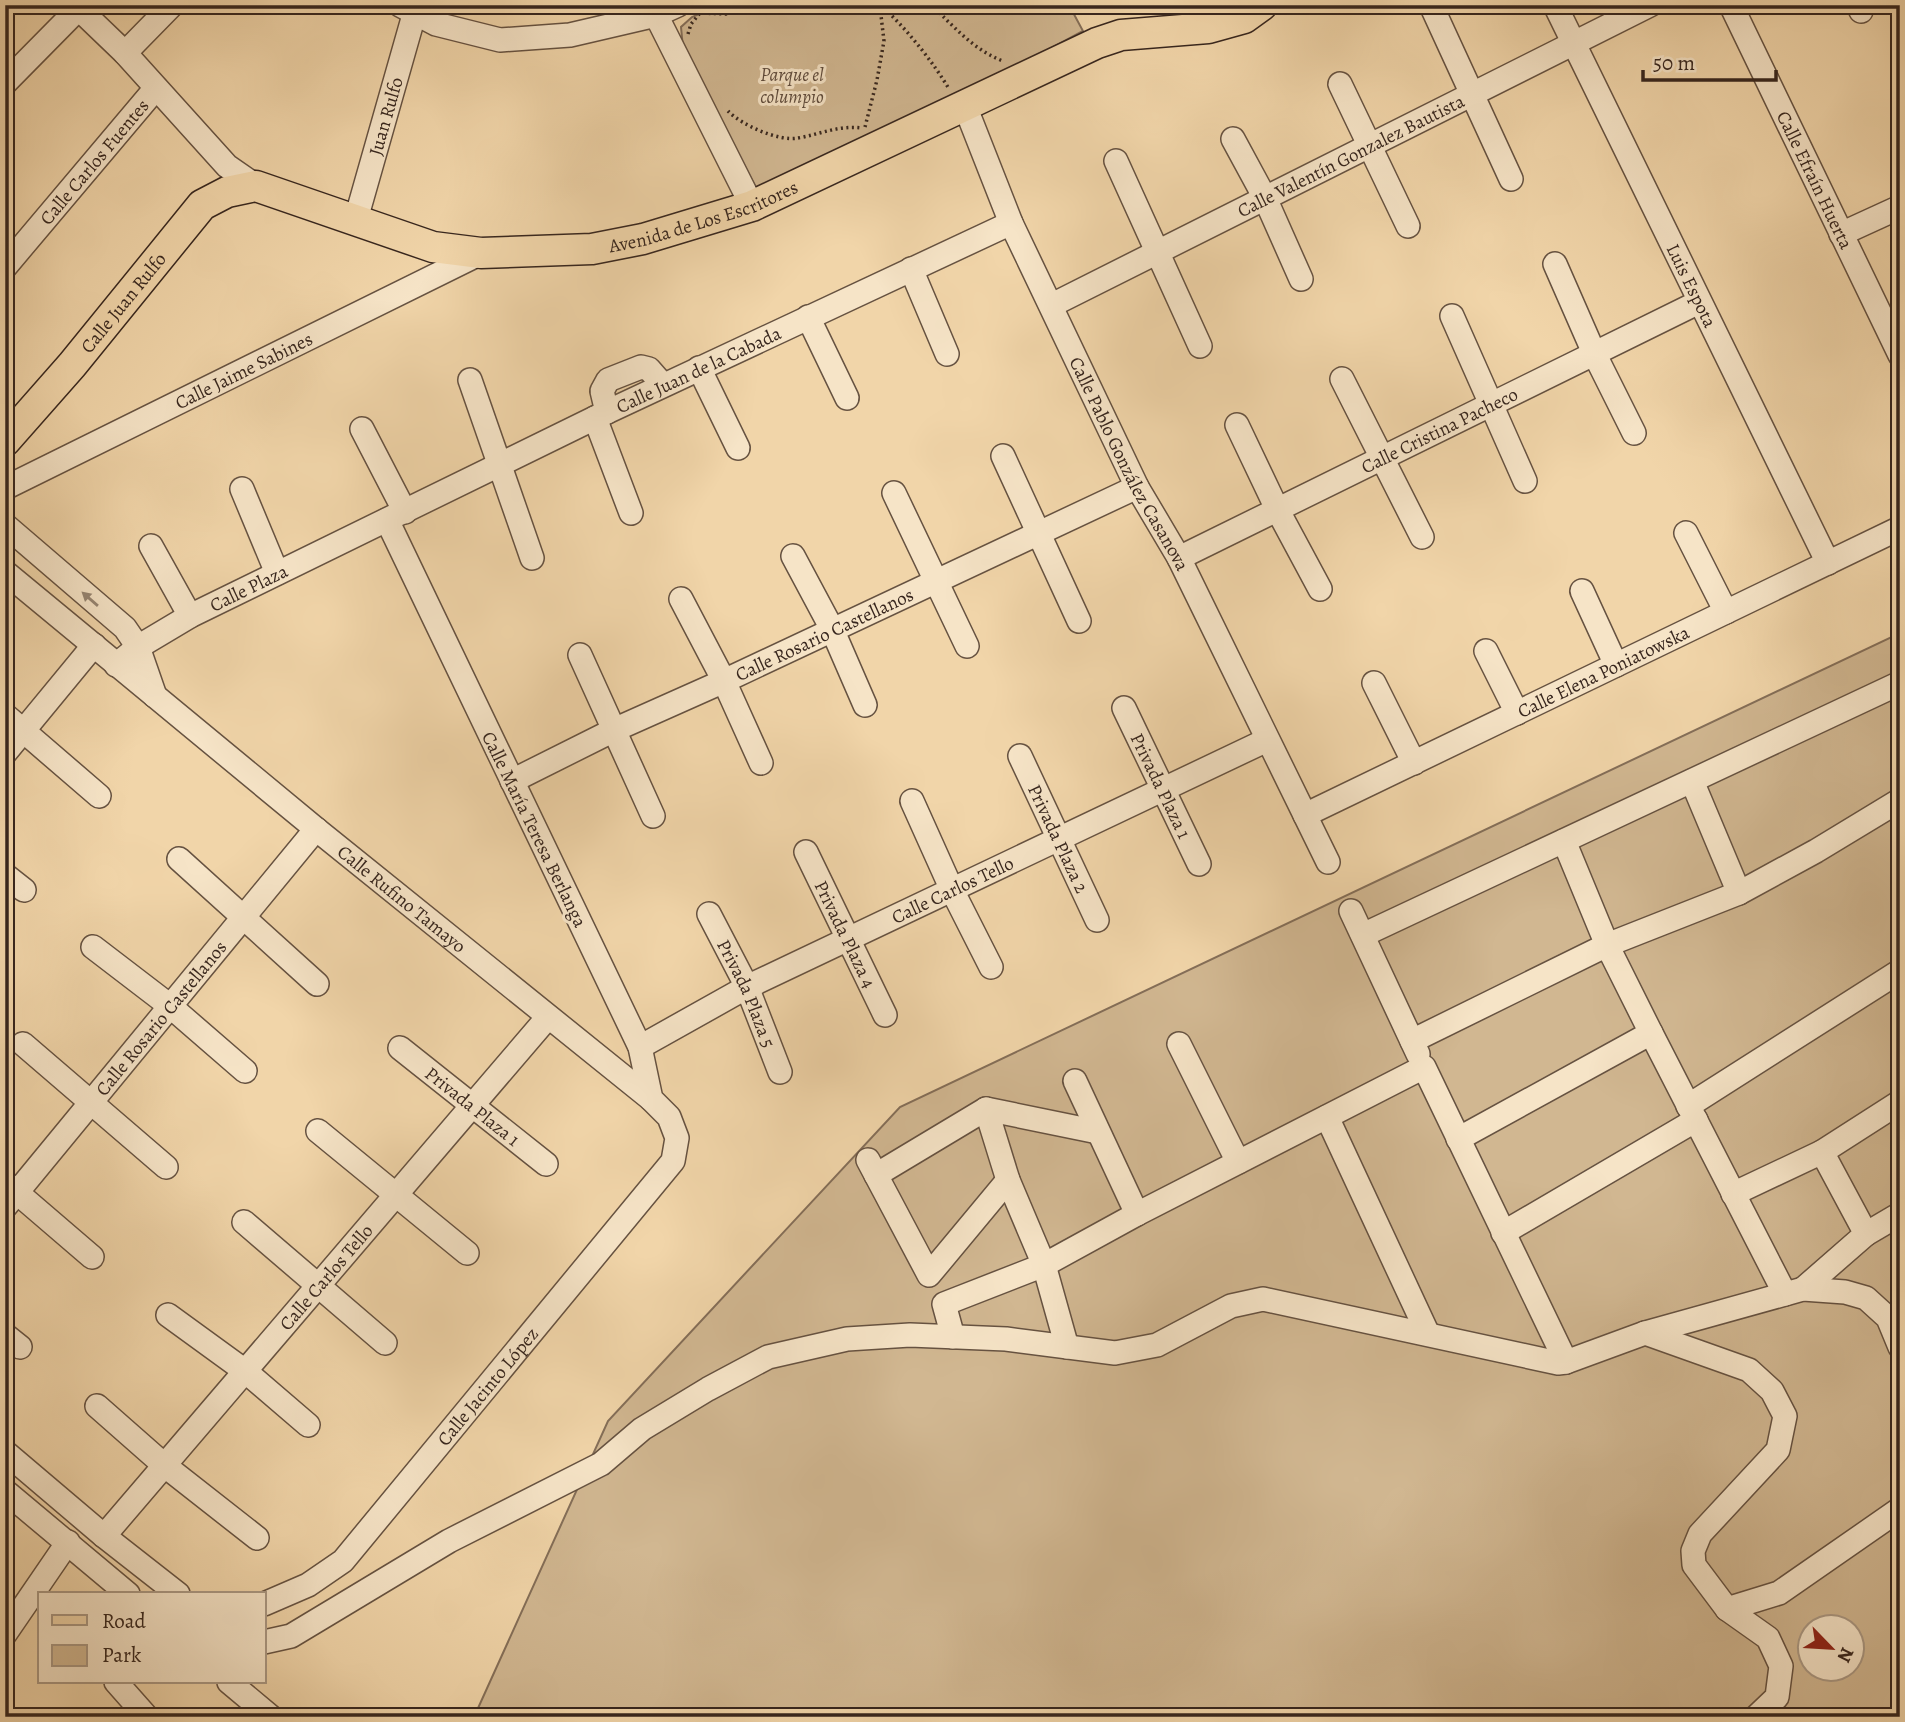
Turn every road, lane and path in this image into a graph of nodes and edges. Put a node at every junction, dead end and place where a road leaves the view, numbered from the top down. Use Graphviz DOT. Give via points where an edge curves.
graph roads {
  1 [pos="172,5"];
  2 [pos="678,5"];
  3 [pos="742,5"];
  4 [pos="880,5"];
  5 [pos="931,5"];
  6 [pos="1262,5"];
  7 [pos="1431,5"];
  8 [pos="1555,5"];
  9 [pos="1650,5"];
  10 [pos="1731,5"];
  11 [pos="76,7"];
  12 [pos="407,10"];
  13 [pos="656,15"];
  14 [pos="687,36"];
  15 [pos="1574,44"];
  16 [pos="125,53"];
  17 [pos="1033,73"];
  18 [pos="5,83"];
  19 [pos="1340,84"];
  20 [pos="156,88"];
  21 [pos="1473,94"];
  22 [pos="723,104"];
  23 [pos="962,108"];
  24 [pos="1233,139"];
  25 [pos="1371,146"];
  26 [pos="1116,162"];
  27 [pos="1511,178"];
  28 [pos="256,186"];
  29 [pos="1265,198"];
  30 [pos="752,206"];
  31 [pos="1900,207"];
  32 [pos="356,219"];
  33 [pos="1010,223"];
  34 [pos="1408,226"];
  35 [pos="1841,234"];
  36 [pos="1158,252"];
  37 [pos="481,253"];
  38 [pos="1555,264"];
  39 [pos="5,267"];
  40 [pos="911,269"];
  41 [pos="1301,279"];
  42 [pos="1699,302"];
  43 [pos="1052,305"];
  44 [pos="1452,316"];
  45 [pos="808,317"];
  46 [pos="1200,346"];
  47 [pos="1594,353"];
  48 [pos="947,354"];
  49 [pos="1900,355"];
  50 [pos="699,368"];
  51 [pos="1342,379"];
  52 [pos="470,380"];
  53 [pos="847,398"];
  54 [pos="1492,404"];
  55 [pos="601,415"];
  56 [pos="1237,425"];
  57 [pos="362,429"];
  58 [pos="1634,433"];
  59 [pos="5,442"];
  60 [pos="738,448"];
  61 [pos="1003,456"];
  62 [pos="1383,457"];
  63 [pos="500,464"];
  64 [pos="1525,481"];
  65 [pos="1137,487"];
  66 [pos="5,488"];
  67 [pos="242,489"];
  68 [pos="894,493"];
  69 [pos="1277,509"];
  70 [pos="631,513"];
  71 [pos="396,516"];
  72 [pos="5,525"];
  73 [pos="1900,528"];
  74 [pos="1038,533"];
  75 [pos="1686,533"];
  76 [pos="1422,537"];
  77 [pos="151,546"];
  78 [pos="793,556"];
  79 [pos="532,558"];
  80 [pos="1179,558"];
  81 [pos="1828,563"];
  82 [pos="5,572"];
  83 [pos="277,573"];
  84 [pos="936,580"];
  85 [pos="1320,589"];
  86 [pos="1582,591"];
  87 [pos="681,599"];
  88 [pos="1726,612"];
  89 [pos="190,616"];
  90 [pos="1079,621"];
  91 [pos="832,629"];
  92 [pos="94,645"];
  93 [pos="967,646"];
  94 [pos="138,647"];
  95 [pos="1486,651"];
  96 [pos="580,655"];
  97 [pos="116,665"];
  98 [pos="1616,666"];
  99 [pos="724,681"];
  100 [pos="1374,683"];
  101 [pos="1900,683"];
  102 [pos="155,696"];
  103 [pos="865,705"];
  104 [pos="1124,708"];
  105 [pos="1517,713"];
  106 [pos="5,715"];
  107 [pos="614,730"];
  108 [pos="24,731"];
  109 [pos="1267,740"];
  110 [pos="5,753"];
  111 [pos="1020,756"];
  112 [pos="761,763"];
  113 [pos="1414,763"];
  114 [pos="512,781"];
  115 [pos="1692,781"];
  116 [pos="1163,791"];
  117 [pos="99,796"];
  118 [pos="1900,800"];
  119 [pos="912,801"];
  120 [pos="653,816"];
  121 [pos="1305,816"];
  122 [pos="316,830"];
  123 [pos="1059,839"];
  124 [pos="1564,841"];
  125 [pos="806,852"];
  126 [pos="179,859"];
  127 [pos="1328,862"];
  128 [pos="1199,864"];
  129 [pos="5,875"];
  130 [pos="24,890"];
  131 [pos="952,890"];
  132 [pos="1739,893"];
  133 [pos="1351,911"];
  134 [pos="709,914"];
  135 [pos="243,918"];
  136 [pos="1097,919"];
  137 [pos="1363,935"];
  138 [pos="849,938"];
  139 [pos="1607,945"];
  140 [pos="93,947"];
  141 [pos="991,967"];
  142 [pos="1900,971"];
  143 [pos="317,984"];
  144 [pos="747,987"];
  145 [pos="170,1006"];
  146 [pos="884,1015"];
  147 [pos="548,1017"];
  148 [pos="1651,1033"];
  149 [pos="1412,1041"];
  150 [pos="23,1044"];
  151 [pos="1179,1044"];
  152 [pos="640,1047"];
  153 [pos="400,1048"];
  154 [pos="1424,1067"];
  155 [pos="245,1071"];
  156 [pos="780,1072"];
  157 [pos="1075,1081"];
  158 [pos="651,1099"];
  159 [pos="91,1102"];
  160 [pos="1900,1102"];
  161 [pos="472,1105"];
  162 [pos="986,1109"];
  163 [pos="1692,1113"];
  164 [pos="1327,1117"];
  165 [pos="318,1132"];
  166 [pos="1098,1132"];
  167 [pos="677,1138"];
  168 [pos="1458,1139"];
  169 [pos="1822,1152"];
  170 [pos="1238,1162"];
  171 [pos="546,1164"];
  172 [pos="166,1167"];
  173 [pos="1008,1180"];
  174 [pos="9,1194"];
  175 [pos="1733,1194"];
  176 [pos="395,1195"];
  177 [pos="1137,1214"];
  178 [pos="1900,1214"];
  179 [pos="244,1222"];
  180 [pos="1503,1233"];
  181 [pos="1866,1234"];
  182 [pos="467,1253"];
  183 [pos="92,1257"];
  184 [pos="1044,1265"];
  185 [pos="929,1275"];
  186 [pos="319,1284"];
  187 [pos="1794,1292"];
  188 [pos="944,1304"];
  189 [pos="168,1315"];
  190 [pos="1646,1333"];
  191 [pos="1428,1334"];
  192 [pos="953,1337"];
  193 [pos="385,1343"];
  194 [pos="1067,1347"];
  195 [pos="1900,1347"];
  196 [pos="1566,1362"];
  197 [pos="244,1371"];
  198 [pos="97,1406"];
  199 [pos="308,1425"];
  200 [pos="5,1452"];
  201 [pos="164,1465"];
  202 [pos="5,1491"];
  203 [pos="1900,1509"];
  204 [pos="104,1536"];
  205 [pos="257,1538"];
  206 [pos="68,1542"];
  207 [pos="98,1568"];
  208 [pos="98,1592"];
  209 [pos="126,1592"];
  210 [pos="175,1592"];
  211 [pos="266,1603"];
  212 [pos="1727,1609"];
  213 [pos="5,1634"];
  214 [pos="266,1642"];
  215 [pos="118,1684"];
  216 [pos="231,1684"];
  217 [pos="147,1717"];
  218 [pos="271,1717"];
  219 [pos="1756,1717"];
  1 -- 16 [label="street"];
  2 -- 13 [label="street"];
  3 -- 14 [label="path" via="726,14 700,13"];
  4 -- 22 [label="path" via="884,41 865,128 847,126 795,139 755,130"];
  4 -- 23 [label="path" via="942,76"];
  5 -- 17 [label="path" via="986,55"];
  6 -- 17 [label="main road, Avenida de Los Escritores" via="1244,18 1208,28 1121,35"];
  7 -- 21 [label="street"];
  8 -- 15 [label="street, Luis Espota"];
  9 -- 15 [label="street, Calle Valentín Gonzalez Bautista"];
  10 -- 35 [label="street, Calle Efraín Huerta"];
  11 -- 16 [label="street, Avenida de Los Escritores"];
  11 -- 18 [label="street"];
  12 -- 13 [label="street" via="436,24 500,40 570,35"];
  12 -- 32 [label="street, Juan Rulfo"];
  13 -- 30 [label="street"];
  15 -- 21 [label="street, Calle Valentín Gonzalez Bautista"];
  15 -- 42 [label="street, Luis Espota"];
  16 -- 20 [label="street, Avenida de Los Escritores"];
  17 -- 23 [label="main road, Avenida de Los Escritores"];
  19 -- 25 [label="street"];
  20 -- 28 [label="street, Avenida de Los Escritores" via="227,166"];
  20 -- 39 [label="street, Calle Carlos Fuentes"];
  21 -- 25 [label="street, Calle Valentín Gonzalez Bautista"];
  21 -- 27 [label="street"];
  23 -- 30 [label="main road, Avenida de Los Escritores"];
  23 -- 33 [label="street, Calle Pablo González Casanova"];
  24 -- 29 [label="street"];
  25 -- 29 [label="street, Calle Valentín Gonzalez Bautista"];
  25 -- 34 [label="street"];
  26 -- 36 [label="street"];
  28 -- 32 [label="main road, Avenida de Los Escritores"];
  28 -- 59 [label="main road, Calle Juan Rulfo" via="227,192 202,205"];
  29 -- 36 [label="street, Calle Valentín Gonzalez Bautista"];
  29 -- 41 [label="street"];
  30 -- 37 [label="main road, Avenida de Los Escritores" via="643,239 592,249"];
  31 -- 35 [label="street"];
  32 -- 37 [label="main road, Avenida de Los Escritores" via="433,247"];
  33 -- 40 [label="street, Calle Juan de la Cabada"];
  33 -- 43 [label="street, Calle Pablo González Casanova"];
  35 -- 49 [label="street, Calle Efraín Huerta"];
  36 -- 43 [label="street, Calle Valentín Gonzalez Bautista"];
  36 -- 46 [label="street"];
  37 -- 66 [label="street, Calle Jaime Sabines"];
  38 -- 47 [label="street"];
  40 -- 45 [label="street, Calle Juan de la Cabada"];
  40 -- 48 [label="street"];
  42 -- 47 [label="street, Calle Cristina Pacheco"];
  42 -- 81 [label="street, Luis Espota"];
  43 -- 65 [label="street, Calle Pablo González Casanova"];
  44 -- 54 [label="street"];
  45 -- 50 [label="street, Calle Juan de la Cabada"];
  45 -- 53 [label="street"];
  47 -- 54 [label="street, Calle Cristina Pacheco"];
  47 -- 58 [label="street"];
  50 -- 55 [label="street, Calle Juan de la Cabada"];
  50 -- 60 [label="street"];
  51 -- 62 [label="street"];
  52 -- 63 [label="street"];
  54 -- 62 [label="street, Calle Cristina Pacheco"];
  54 -- 64 [label="street"];
  55 -- 63 [label="street, Calle Juan de la Cabada"];
  55 -- 70 [label="street"];
  56 -- 69 [label="street"];
  57 -- 71 [label="street, Calle María Teresa Berlanga"];
  61 -- 74 [label="street"];
  62 -- 69 [label="street, Calle Cristina Pacheco"];
  62 -- 76 [label="street"];
  63 -- 71 [label="street, Calle Juan de la Cabada"];
  63 -- 79 [label="street"];
  65 -- 74 [label="street, Calle Rosario Castellanos"];
  65 -- 80 [label="street, Calle Pablo González Casanova"];
  67 -- 83 [label="street"];
  68 -- 84 [label="street"];
  69 -- 80 [label="street, Calle Cristina Pacheco"];
  69 -- 85 [label="street"];
  71 -- 83 [label="street, Calle Plaza"];
  71 -- 114 [label="street, Calle María Teresa Berlanga"];
  94 -- 72 [label="street, one-way" via="125,628"];
  73 -- 81 [label="street, Calle Elena Poniatowska"];
  74 -- 84 [label="street, Calle Rosario Castellanos"];
  74 -- 90 [label="street"];
  75 -- 88 [label="street"];
  77 -- 89 [label="street"];
  78 -- 91 [label="street"];
  80 -- 109 [label="street, Calle Pablo González Casanova"];
  81 -- 88 [label="street, Calle Elena Poniatowska"];
  82 -- 92 [label="street, Calle Rufino Tamayo"];
  83 -- 89 [label="street, Calle Plaza"];
  84 -- 91 [label="street, Calle Rosario Castellanos"];
  84 -- 93 [label="street"];
  86 -- 98 [label="street"];
  87 -- 99 [label="street"];
  88 -- 98 [label="street, Calle Elena Poniatowska"];
  89 -- 94 [label="street, Calle Plaza"];
  91 -- 99 [label="street, Calle Rosario Castellanos"];
  91 -- 103 [label="street"];
  92 -- 97 [label="street, Calle Rufino Tamayo"];
  92 -- 108 [label="street"];
  94 -- 97 [label="street, Calle Plaza"];
  94 -- 102 [label="street"];
  95 -- 105 [label="street"];
  96 -- 107 [label="street"];
  97 -- 102 [label="street, Calle Rufino Tamayo"];
  98 -- 105 [label="street, Calle Elena Poniatowska"];
  99 -- 107 [label="street, Calle Rosario Castellanos"];
  99 -- 112 [label="street"];
  100 -- 113 [label="street"];
  101 -- 115 [label="street"];
  102 -- 122 [label="street, Calle Rufino Tamayo"];
  104 -- 116 [label="street, Privada Plaza 1"];
  105 -- 113 [label="street, Calle Elena Poniatowska"];
  106 -- 108 [label="street"];
  107 -- 114 [label="street, Calle Rosario Castellanos"];
  107 -- 120 [label="street"];
  108 -- 110 [label="street"];
  108 -- 117 [label="street"];
  109 -- 116 [label="street, Calle Carlos Tello"];
  109 -- 121 [label="street, Calle Pablo González Casanova"];
  111 -- 123 [label="street, Privada Plaza 2"];
  113 -- 121 [label="street, Calle Elena Poniatowska"];
  114 -- 152 [label="street, Calle María Teresa Berlanga"];
  115 -- 124 [label="street"];
  115 -- 132 [label="street"];
  116 -- 123 [label="street, Calle Carlos Tello"];
  116 -- 128 [label="street, Privada Plaza 1"];
  118 -- 132 [label="street"];
  119 -- 131 [label="street"];
  121 -- 127 [label="street, Calle Pablo González Casanova"];
  122 -- 135 [label="street, Calle Rosario Castellanos"];
  122 -- 147 [label="street, Calle Rufino Tamayo"];
  123 -- 131 [label="street, Calle Carlos Tello"];
  123 -- 136 [label="street, Privada Plaza 2"];
  124 -- 137 [label="street"];
  124 -- 139 [label="street"];
  125 -- 138 [label="street, Privada Plaza 4"];
  126 -- 135 [label="street"];
  129 -- 130 [label="street"];
  131 -- 138 [label="street, Calle Carlos Tello"];
  131 -- 141 [label="street"];
  132 -- 139 [label="street"];
  133 -- 137 [label="street"];
  134 -- 144 [label="street, Privada Plaza 5"];
  135 -- 143 [label="street"];
  135 -- 145 [label="street, Calle Rosario Castellanos"];
  137 -- 149 [label="street"];
  138 -- 144 [label="street, Calle Carlos Tello"];
  138 -- 146 [label="street, Privada Plaza 4"];
  139 -- 148 [label="street"];
  139 -- 149 [label="street"];
  140 -- 145 [label="street"];
  142 -- 163 [label="street"];
  144 -- 152 [label="street, Calle Carlos Tello"];
  144 -- 156 [label="street, Privada Plaza 5"];
  145 -- 155 [label="street"];
  145 -- 159 [label="street, Calle Rosario Castellanos"];
  147 -- 158 [label="street, Calle Rufino Tamayo"];
  147 -- 161 [label="street, Calle Carlos Tello"];
  148 -- 163 [label="street"];
  148 -- 168 [label="street"];
  149 -- 154 [label="street"];
  150 -- 159 [label="street"];
  151 -- 170 [label="street"];
  152 -- 158 [label="street, Calle María Teresa Berlanga"];
  153 -- 161 [label="street, Privada Plaza 1"];
  154 -- 164 [label="street"];
  154 -- 168 [label="street"];
  157 -- 166 [label="street"];
  158 -- 167 [label="street, Calle María Teresa Berlanga" via="669,1117"];
  159 -- 172 [label="street"];
  159 -- 174 [label="street, Calle Rosario Castellanos"];
  160 -- 169 [label="street"];
  161 -- 171 [label="street, Privada Plaza 1"];
  161 -- 176 [label="street, Calle Carlos Tello"];
  162 -- 166 [label="street"];
  162 -- 173 [label="street"];
  162 -- 185 [label="street" via="872,1167"];
  163 -- 175 [label="street"];
  163 -- 180 [label="street"];
  164 -- 170 [label="street"];
  164 -- 191 [label="street"];
  165 -- 176 [label="street"];
  166 -- 177 [label="street"];
  167 -- 211 [label="street, Calle Jacinto López" via="673,1161 343,1561 309,1585"];
  168 -- 180 [label="street"];
  169 -- 175 [label="street"];
  169 -- 181 [label="street"];
  170 -- 177 [label="street"];
  173 -- 184 [label="street"];
  173 -- 185 [label="street"];
  174 -- 183 [label="street"];
  175 -- 187 [label="street"];
  176 -- 182 [label="street"];
  176 -- 186 [label="street, Calle Carlos Tello"];
  177 -- 184 [label="street"];
  178 -- 181 [label="street"];
  179 -- 186 [label="street"];
  180 -- 196 [label="street"];
  181 -- 187 [label="street"];
  184 -- 188 [label="street"];
  184 -- 194 [label="street"];
  185 -- 188 [label="street"];
  186 -- 193 [label="street"];
  186 -- 197 [label="street, Calle Carlos Tello"];
  187 -- 190 [label="street"];
  187 -- 195 [label="street" via="1845,1292 1866,1298 1888,1318"];
  188 -- 192 [label="street"];
  189 -- 197 [label="street"];
  190 -- 196 [label="street"];
  190 -- 212 [label="street" via="1749,1370 1772,1391 1785,1416 1778,1450 1700,1534 1693,1551 1694,1565"];
  191 -- 194 [label="street" via="1263,1299 1231,1306 1157,1345 1115,1353"];
  191 -- 196 [label="street"];
  192 -- 194 [label="street"];
  192 -- 214 [label="street" via="847,1339 768,1357 642,1429 601,1464 449,1541 291,1636"];
  197 -- 199 [label="street"];
  197 -- 201 [label="street, Calle Carlos Tello"];
  198 -- 201 [label="street"];
  200 -- 204 [label="street"];
  201 -- 204 [label="street, Calle Carlos Tello"];
  201 -- 205 [label="street"];
  202 -- 206 [label="street"];
  203 -- 212 [label="street" via="1779,1593"];
  204 -- 210 [label="street"];
  206 -- 207 [label="street"];
  206 -- 213 [label="street"];
  207 -- 208 [label="street"];
  207 -- 209 [label="street"];
  212 -- 219 [label="street" via="1768,1638 1781,1666 1777,1698"];
  215 -- 217 [label="street"];
  216 -- 218 [label="street"];
}
